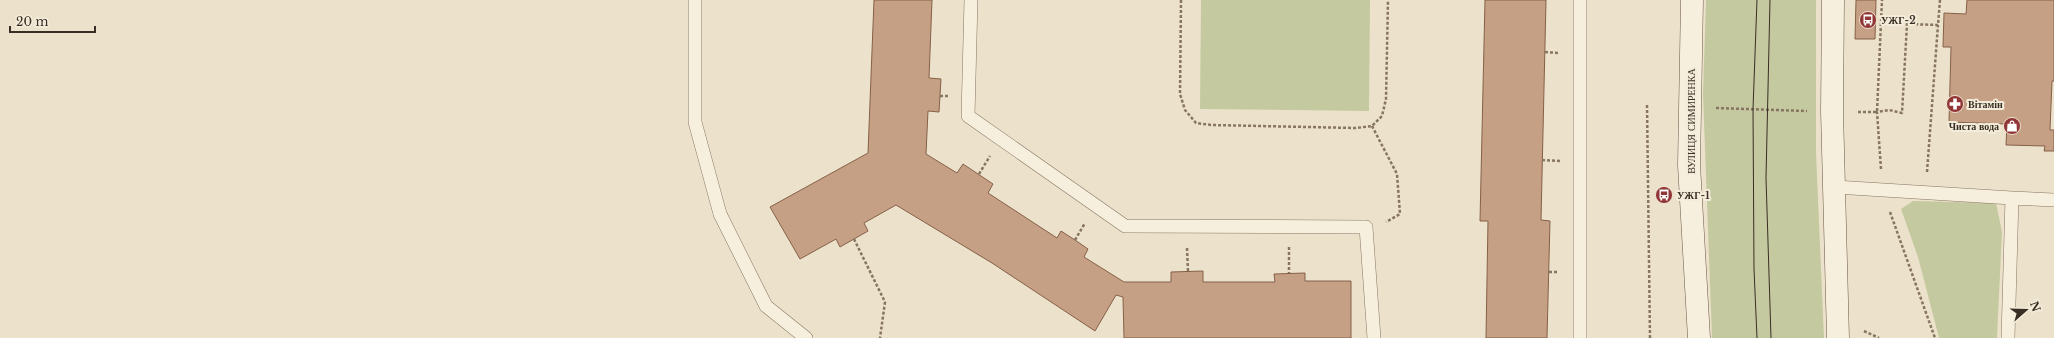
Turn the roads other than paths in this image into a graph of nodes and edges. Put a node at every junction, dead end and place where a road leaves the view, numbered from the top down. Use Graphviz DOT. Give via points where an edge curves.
graph roads {
  1 [pos="695,0"];
  2 [pos="971,0"];
  3 [pos="1580,0"];
  4 [pos="1692,0"];
  5 [pos="1833,0"];
  6 [pos="1835,187"];
  7 [pos="2012,198"];
  8 [pos="2054,200"];
  9 [pos="806,338"];
  10 [pos="1374,338"];
  11 [pos="1580,338"];
  12 [pos="1699,338"];
  13 [pos="1838,338"];
  14 [pos="2008,338"];
  1 -- 9 [label="lane" via="695,122 720,214 766,306"];
  2 -- 10 [label="lane" via="968,116 1125,226 1366,227"];
  3 -- 11 [label="lane"];
  4 -- 12 [label="street, ВУЛИЦЯ СИМИРЕНКА" via="1689,165"];
  5 -- 6 [label="street" via="1832,111"];
  6 -- 7 [label="lane"];
  6 -- 13 [label="street"];
  7 -- 8 [label="lane"];
  7 -- 14 [label="lane"];
}
